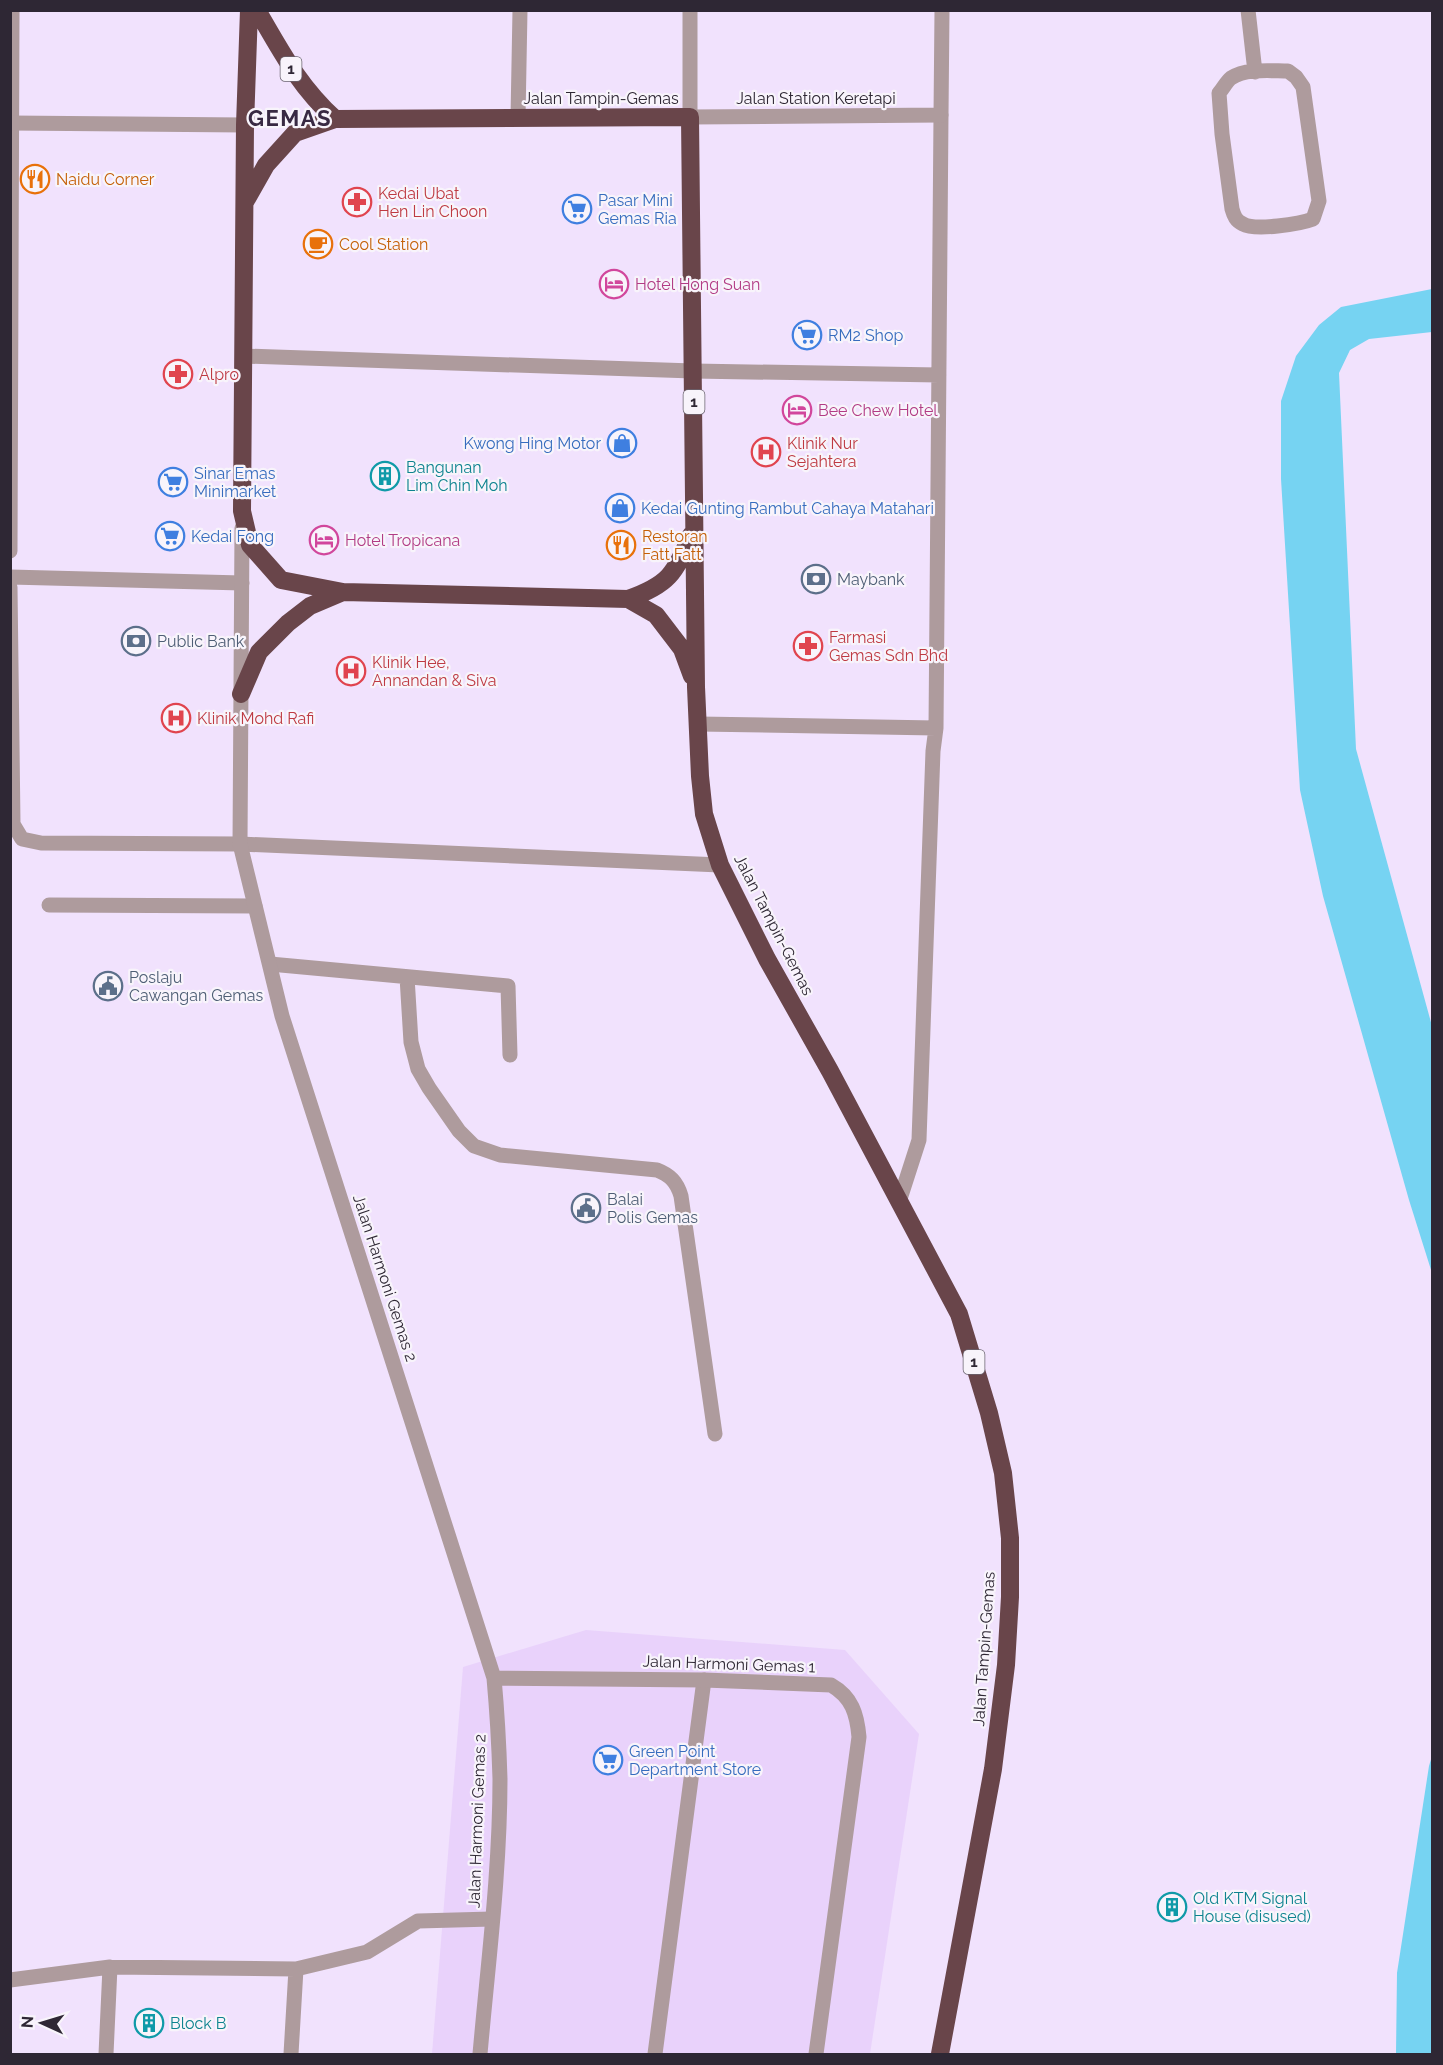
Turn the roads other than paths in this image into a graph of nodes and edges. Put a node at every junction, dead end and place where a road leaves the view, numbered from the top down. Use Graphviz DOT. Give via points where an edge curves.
graph roads {
  1 [pos="12,10"];
  2 [pos="249,10"];
  3 [pos="257,10"];
  4 [pos="520,10"];
  5 [pos="690,10"];
  6 [pos="942,10"];
  7 [pos="1248,10"];
  8 [pos="1255,72"];
  9 [pos="941,115"];
  10 [pos="690,117"];
  11 [pos="518,118"];
  12 [pos="335,119"];
  13 [pos="11,123"];
  14 [pos="246,124"];
  15 [pos="245,202"];
  16 [pos="243,356"];
  17 [pos="693,371"];
  18 [pos="939,375"];
  19 [pos="242,511"];
  20 [pos="695,525"];
  21 [pos="10,551"];
  22 [pos="10,577"];
  23 [pos="242,583"];
  24 [pos="10,587"];
  25 [pos="343,592"];
  26 [pos="628,599"];
  27 [pos="696,687"];
  28 [pos="241,694"];
  29 [pos="698,724"];
  30 [pos="936,728"];
  31 [pos="240,844"];
  32 [pos="720,865"];
  33 [pos="49,905"];
  34 [pos="255,906"];
  35 [pos="270,963"];
  36 [pos="407,977"];
  37 [pos="510,1055"];
  38 [pos="899,1202"];
  39 [pos="715,1434"];
  40 [pos="494,1678"];
  41 [pos="704,1680"];
  42 [pos="492,1919"];
  43 [pos="110,1967"];
  44 [pos="296,1969"];
  45 [pos="10,1980"];
  46 [pos="106,2055"];
  47 [pos="291,2055"];
  48 [pos="480,2055"];
  49 [pos="655,2055"];
  50 [pos="816,2055"];
  51 [pos="940,2055"];
  1 -- 13 [label="street"];
  2 -- 14 [label="highway, 1"];
  3 -- 12 [label="highway, 1" via="296,76"];
  4 -- 11 [label="street"];
  5 -- 10 [label="street"];
  6 -- 9 [label="street"];
  7 -- 8 [label="street"];
  8 -- 8 [label="street" via="1288,71 1303,87 1319,201 1313,219 1251,227 1234,218 1220,93 1231,78"];
  9 -- 10 [label="street, Jalan Station Keretapi"];
  9 -- 18 [label="street"];
  10 -- 11 [label="highway, Jalan Tampin-Gemas"];
  10 -- 17 [label="highway, Jalan Tampin-Gemas / 1"];
  11 -- 12 [label="highway, Jalan Tampin-Gemas"];
  12 -- 15 [label="highway, Jalan Tampin-Gemas" via="295,133 266,165"];
  13 -- 14 [label="street"];
  13 -- 21 [label="street"];
  14 -- 15 [label="highway, 1"];
  15 -- 16 [label="highway, 1"];
  16 -- 17 [label="street"];
  16 -- 19 [label="highway, 1"];
  17 -- 18 [label="street"];
  17 -- 20 [label="highway, Jalan Tampin-Gemas / 1"];
  18 -- 30 [label="street"];
  19 -- 23 [label="street, Jalan Harmoni Gemas 2"];
  19 -- 25 [label="highway, 1" via="250,545 281,580"];
  20 -- 26 [label="highway" via="671,576 652,591"];
  20 -- 27 [label="highway, Jalan Tampin-Gemas / 1"];
  22 -- 23 [label="street"];
  23 -- 28 [label="street, Jalan Harmoni Gemas 2"];
  24 -- 31 [label="street" via="13,824 22,839 41,843"];
  25 -- 26 [label="highway, 1"];
  25 -- 28 [label="highway" via="310,606 288,623 260,652"];
  26 -- 27 [label="highway, 1" via="656,615 682,650"];
  27 -- 29 [label="highway, Jalan Tampin-Gemas / 1"];
  28 -- 31 [label="street, Jalan Harmoni Gemas 2"];
  29 -- 30 [label="street"];
  29 -- 32 [label="highway, Jalan Tampin-Gemas / 1" via="704,814"];
  30 -- 38 [label="street" via="919,1140"];
  31 -- 32 [label="street"];
  31 -- 34 [label="street, Jalan Harmoni Gemas 2"];
  32 -- 38 [label="highway, Jalan Tampin-Gemas / 1" via="766,959"];
  33 -- 34 [label="street"];
  34 -- 35 [label="street, Jalan Harmoni Gemas 2"];
  35 -- 36 [label="street"];
  35 -- 40 [label="street, Jalan Harmoni Gemas 2" via="282,1016"];
  36 -- 37 [label="street" via="508,986"];
  36 -- 39 [label="street" via="411,1042 418,1069 459,1131 474,1146 500,1155 657,1170 674,1180 681,1196"];
  38 -- 51 [label="highway, Jalan Tampin-Gemas / 1" via="959,1314 1001,1463 1010,1538 1006,1665 993,1768"];
  40 -- 41 [label="street, Jalan Harmoni Gemas 1"];
  40 -- 42 [label="street, Jalan Harmoni Gemas 2" via="500,1781"];
  41 -- 49 [label="street"];
  41 -- 50 [label="street, Jalan Harmoni Gemas 1" via="831,1685 843,1692 858,1719 859,1737"];
  42 -- 44 [label="street" via="418,1921 367,1952"];
  42 -- 48 [label="street, Jalan Harmoni Gemas 2"];
  43 -- 44 [label="street"];
  43 -- 45 [label="street"];
  43 -- 46 [label="street"];
  44 -- 47 [label="street"];
}
